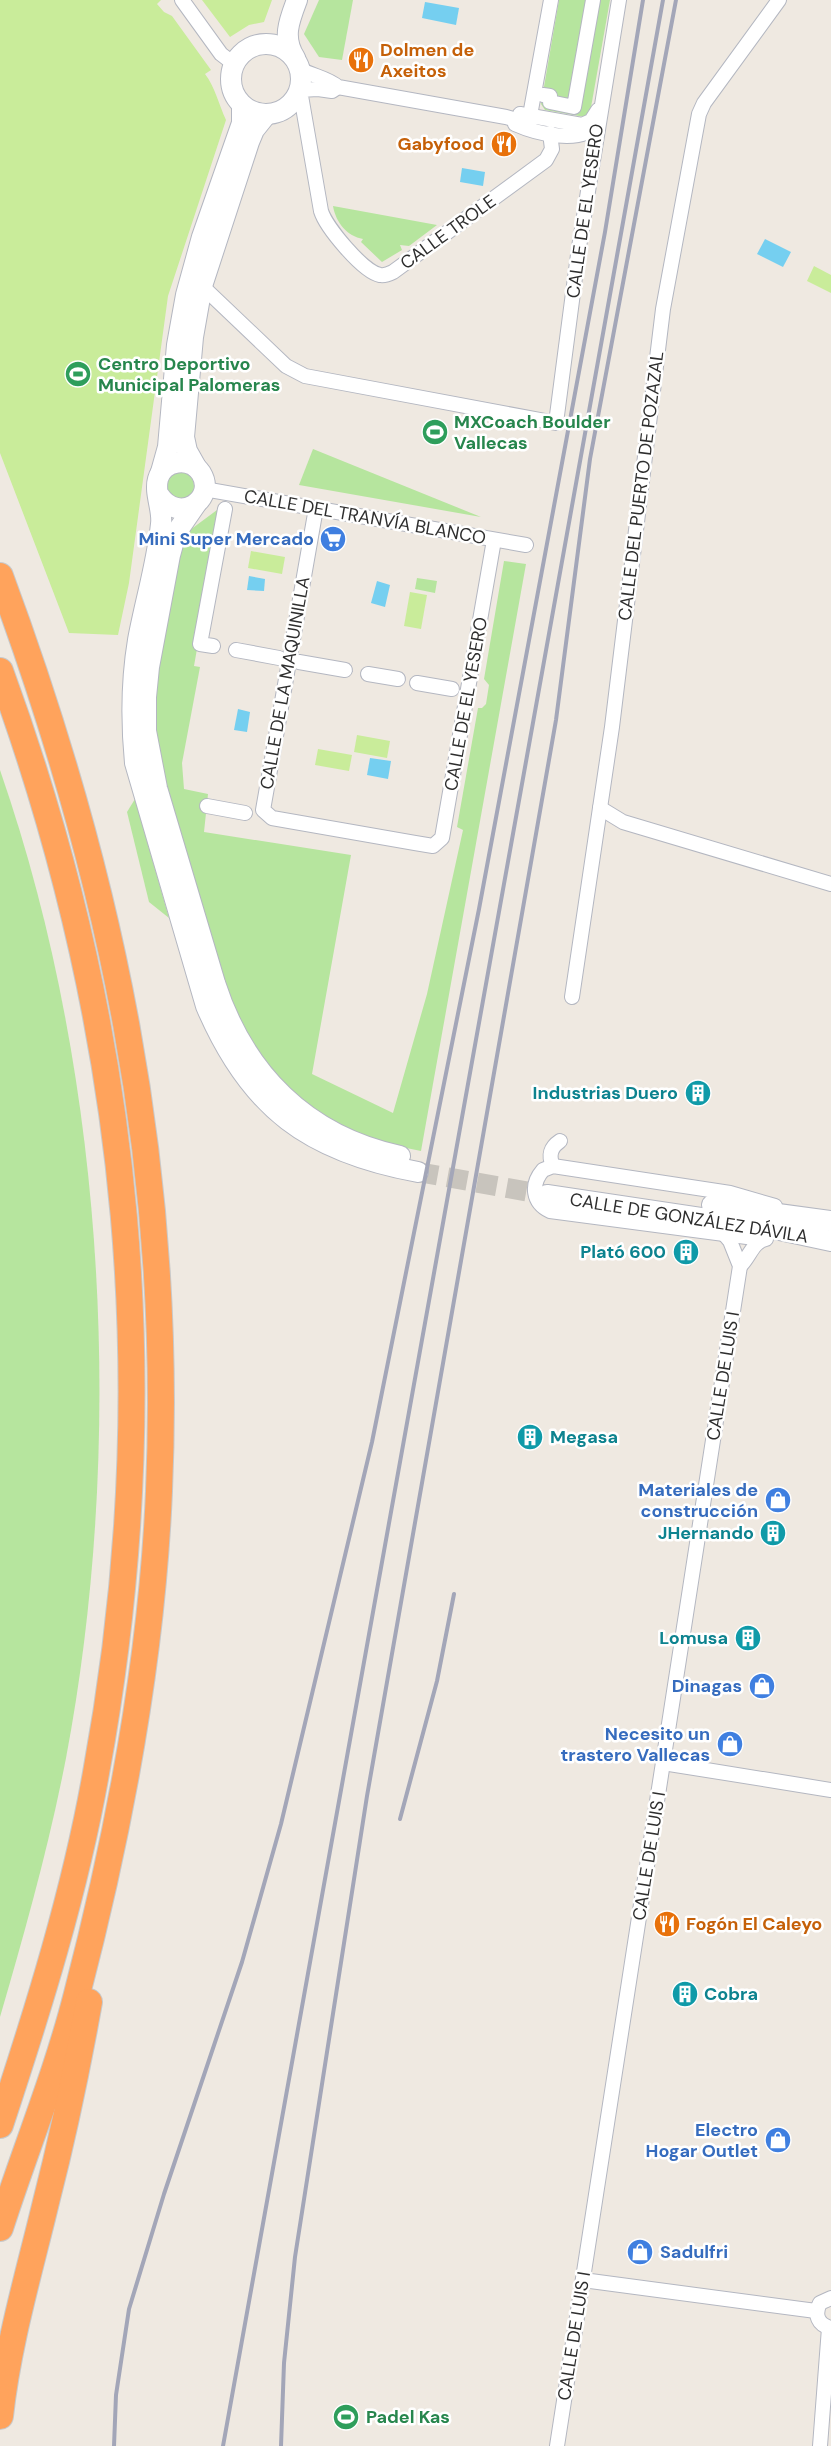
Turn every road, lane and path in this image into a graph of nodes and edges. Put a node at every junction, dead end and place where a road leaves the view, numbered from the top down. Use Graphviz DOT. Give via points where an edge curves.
graph roads {
  1 [pos="182,0"];
  2 [pos="551,0"];
  3 [pos="593,0"];
  4 [pos="619,0"];
  5 [pos="779,0"];
  6 [pos="295,5"];
  7 [pos="267,44"];
  8 [pos="297,63"];
  9 [pos="234,64"];
  10 [pos="338,87"];
  11 [pos="300,90"];
  12 [pos="547,103"];
  13 [pos="600,105"];
  14 [pos="242,106"];
  15 [pos="266,115"];
  16 [pos="530,116"];
  17 [pos="506,117"];
  18 [pos="598,121"];
  19 [pos="550,133"];
  20 [pos="202,286"];
  21 [pos="196,467"];
  22 [pos="161,472"];
  23 [pos="159,495"];
  24 [pos="200,496"];
  25 [pos="316,508"];
  26 [pos="225,509"];
  27 [pos="494,540"];
  28 [pos="526,544"];
  29 [pos="0,576"];
  30 [pos="213,646"];
  31 [pos="236,650"];
  32 [pos="279,658"];
  33 [pos="299,662"];
  34 [pos="345,670"];
  35 [pos="0,671"];
  36 [pos="368,674"];
  37 [pos="399,679"];
  38 [pos="417,683"];
  39 [pos="452,689"];
  40 [pos="207,806"];
  41 [pos="600,808"];
  42 [pos="245,813"];
  43 [pos="415,843"];
  44 [pos="831,884"];
  45 [pos="572,997"];
  46 [pos="560,1141"];
  47 [pos="550,1181"];
  48 [pos="822,1219"];
  49 [pos="724,1234"];
  50 [pos="810,1238"];
  51 [pos="762,1239"];
  52 [pos="831,1241"];
  53 [pos="740,1266"];
  54 [pos="663,1763"];
  55 [pos="831,1790"];
  56 [pos="109,1856"];
  57 [pos="0,2125"];
  58 [pos="0,2228"];
  59 [pos="583,2280"];
  60 [pos="831,2298"];
  61 [pos="816,2311"];
  62 [pos="830,2328"];
  63 [pos="0,2416"];
  64 [pos="557,2446"];
  65 [pos="820,2446"];
  1 -- 9 [label="street" via="221,54"];
  2 -- 16 [label="street"];
  3 -- 12 [label="street" via="574,106"];
  4 -- 13 [label="street, CALLE DE EL YESERO"];
  5 -- 41 [label="street, CALLE DEL PUERTO DE POZAZAL" via="699,114 663,309"];
  6 -- 7 [label="street" via="276,37"];
  6 -- 8 [label="street" via="287,39"];
  7 -- 8 [label="street" via="286,50"];
  7 -- 9 [label="street" via="251,47"];
  8 -- 10 [label="street" via="314,77"];
  8 -- 11 [label="street"];
  9 -- 14 [label="street" via="231,86"];
  10 -- 11 [label="street" via="332,91"];
  10 -- 17 [label="street"];
  11 -- 15 [label="street" via="287,108"];
  11 -- 19 [label="street, CALLE TROLE" via="324,221 372,273 381,276 393,272 546,160 552,149"];
  13 -- 16 [label="street" via="587,124"];
  13 -- 18 [label="street, CALLE DE EL YESERO"];
  14 -- 15 [label="street"];
  14 -- 22 [label="street" via="242,123 186,295 177,345 168,447"];
  15 -- 20 [label="street" via="254,130"];
  16 -- 17 [label="street" via="524,122"];
  17 -- 19 [label="street" via="517,126"];
  18 -- 19 [label="street" via="583,135"];
  18 -- 20 [label="street, CALLE DE EL YESERO" via="556,423 305,376 286,366"];
  20 -- 21 [label="street" via="191,348 184,437"];
  21 -- 22 [label="street" via="173,463"];
  21 -- 24 [label="street" via="204,481"];
  22 -- 23 [label="street"];
  23 -- 24 [label="street" via="169,506 183,509"];
  23 -- 24 [label="street" via="161,525 138,642 132,698 135,763 206,1005 234,1062 259,1094 289,1121 332,1148 357,1158 419,1166 330,1132 297,1110 251,1061 223,1008 157,788 146,731 148,667 170,555 176,533"];
  24 -- 25 [label="street, CALLE DEL TRANVÍA BLANCO"];
  25 -- 27 [label="street, CALLE DEL TRANVÍA BLANCO"];
  25 -- 43 [label="street, CALLE DE LA MAQUINILLA" via="263,810 272,818"];
  26 -- 30 [label="street" via="200,644"];
  27 -- 28 [label="street, CALLE DEL TRANVÍA BLANCO"];
  27 -- 43 [label="street, CALLE DE EL YESERO" via="442,838 433,846"];
  29 -- 56 [label="highway" via="44,701 101,900 132,1049 154,1220 162,1388 159,1504 142,1673"];
  31 -- 32 [label="street"];
  33 -- 34 [label="street, CALLE DE LA MAQUINILLA"];
  35 -- 57 [label="highway" via="51,822 94,999 125,1220 132,1403 125,1563 96,1777 45,1982"];
  36 -- 37 [label="street"];
  38 -- 39 [label="street"];
  40 -- 42 [label="street"];
  41 -- 44 [label="street" via="623,822"];
  41 -- 45 [label="street, CALLE DEL PUERTO DE POZAZAL"];
  46 -- 47 [label="street" via="551,1150"];
  47 -- 48 [label="street, CALLE DE GONZÁLEZ DÁVILA"];
  47 -- 49 [label="street, CALLE DE GONZÁLEZ DÁVILA" via="543,1170 535,1184 538,1203 550,1211"];
  47 -- 50 [label="street, CALLE DE GONZÁLEZ DÁVILA"];
  49 -- 51 [label="street, CALLE DE GONZÁLEZ DÁVILA"];
  49 -- 53 [label="street"];
  50 -- 51 [label="street"];
  50 -- 52 [label="street, CALLE DE GONZÁLEZ DÁVILA"];
  51 -- 53 [label="street, CALLE DE LUIS I"];
  53 -- 54 [label="street, CALLE DE LUIS I"];
  54 -- 55 [label="street"];
  54 -- 59 [label="street, CALLE DE LUIS I"];
  56 -- 58 [label="highway" via="77,1996"];
  56 -- 63 [label="highway" via="109,1910 75,2081 21,2295"];
  59 -- 61 [label="street"];
  59 -- 64 [label="street, CALLE DE LUIS I"];
  60 -- 61 [label="street" via="820,2303"];
  61 -- 62 [label="street" via="817,2319"];
  62 -- 65 [label="street"];
}
